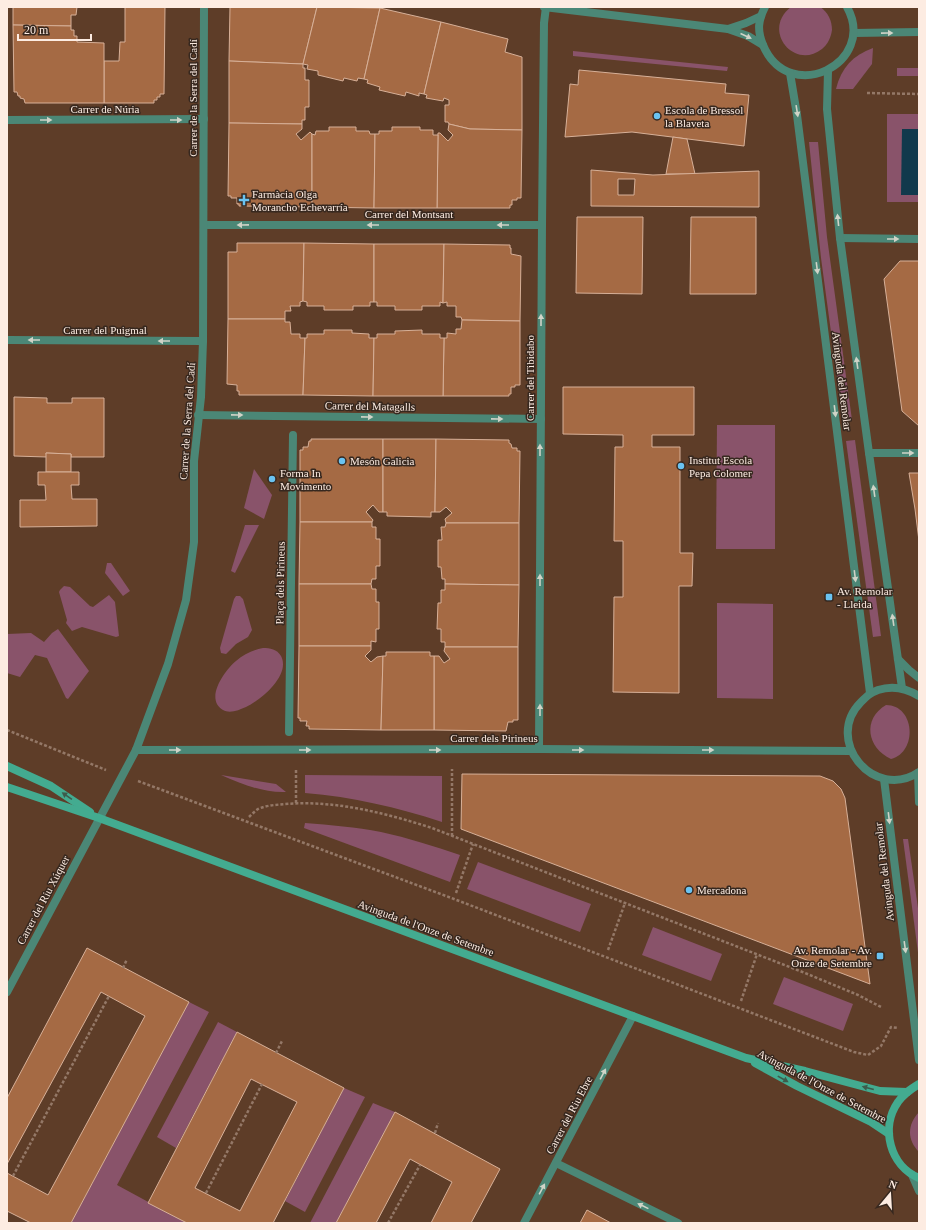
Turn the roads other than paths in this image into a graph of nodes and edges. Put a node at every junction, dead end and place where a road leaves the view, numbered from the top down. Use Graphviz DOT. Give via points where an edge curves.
graph roads {
  1 [pos="204,7"];
  2 [pos="545,7"];
  3 [pos="765,7"];
  4 [pos="847,7"];
  5 [pos="761,16"];
  6 [pos="728,29"];
  7 [pos="919,32"];
  8 [pos="854,33"];
  9 [pos="763,45"];
  10 [pos="828,71"];
  11 [pos="790,73"];
  12 [pos="204,119"];
  13 [pos="7,120"];
  14 [pos="204,225"];
  15 [pos="542,225"];
  16 [pos="840,238"];
  17 [pos="919,239"];
  18 [pos="7,340"];
  19 [pos="203,341"];
  20 [pos="198,415"];
  21 [pos="541,419"];
  22 [pos="293,435"];
  23 [pos="869,453"];
  24 [pos="919,453"];
  25 [pos="898,659"];
  26 [pos="919,678"];
  27 [pos="902,688"];
  28 [pos="870,693"];
  29 [pos="918,695"];
  30 [pos="289,732"];
  31 [pos="539,749"];
  32 [pos="136,750"];
  33 [pos="851,751"];
  34 [pos="7,766"];
  35 [pos="918,772"];
  36 [pos="884,780"];
  37 [pos="7,787"];
  38 [pos="919,802"];
  39 [pos="99,818"];
  40 [pos="7,992"];
  41 [pos="633,1016"];
  42 [pos="746,1058"];
  43 [pos="919,1060"];
  44 [pos="919,1084"];
  45 [pos="906,1092"];
  46 [pos="889,1134"];
  47 [pos="556,1163"];
  48 [pos="915,1176"];
  49 [pos="919,1191"];
  50 [pos="524,1223"];
  51 [pos="678,1223"];
  1 -- 12 [label="street, Carrer de la Serra del Cadí"];
  2 -- 6 [label="street"];
  2 -- 15 [label="street, Carrer del Tibidabo"];
  3 -- 5 [label="street"];
  4 -- 8 [label="street" via="851,14"];
  5 -- 6 [label="street"];
  5 -- 9 [label="street" via="759,36"];
  6 -- 9 [label="street, one-way"];
  8 -- 7 [label="street, one-way"];
  8 -- 10 [label="street" via="850,46 841,60"];
  9 -- 11 [label="street" via="774,63"];
  10 -- 11 [label="street" via="805,76"];
  16 -- 10 [label="street, Avinguda del Remolar, one-way" via="827,109"];
  11 -- 28 [label="street, Avinguda del Remolar, one-way"];
  13 -- 12 [label="street, Carrer de Núria, one-way"];
  12 -- 14 [label="street, Carrer de la Serra del Cadí"];
  15 -- 14 [label="street, Carrer del Montsant, one-way"];
  14 -- 19 [label="street, Carrer de la Serra del Cadí"];
  21 -- 15 [label="street, Carrer del Tibidabo, one-way"];
  16 -- 17 [label="street, one-way"];
  23 -- 16 [label="street, Avinguda del Remolar, one-way"];
  19 -- 18 [label="street, Carrer del Puigmal, one-way"];
  19 -- 20 [label="street, Carrer de la Serra del Cadí"];
  20 -- 21 [label="street, Carrer del Matagalls, one-way"];
  20 -- 32 [label="street, Carrer de la Serra del Cadí" via="194,461 194,542 186,600 168,664"];
  31 -- 21 [label="street, Carrer del Tibidabo, one-way"];
  22 -- 30 [label="street, Plaça dels Pirineus"];
  23 -- 24 [label="street, one-way"];
  25 -- 23 [label="street, Avinguda del Remolar, one-way"];
  25 -- 26 [label="street"];
  25 -- 27 [label="street, Avinguda del Remolar"];
  27 -- 28 [label="street" via="888,687"];
  27 -- 29 [label="street"];
  28 -- 33 [label="street" via="855,708 849,722 848,738"];
  32 -- 31 [label="street, Carrer dels Pirineus, one-way"];
  31 -- 33 [label="street, Carrer dels Pirineus, one-way"];
  32 -- 39 [label="street, Carrer de la Serra del Cadí"];
  33 -- 36 [label="street" via="860,765"];
  39 -- 34 [label="main road, Avinguda de l'Onze de Setembre, one-way" via="51,786"];
  35 -- 36 [label="street" via="900,779"];
  35 -- 38 [label="street"];
  36 -- 43 [label="street, Avinguda del Remolar, one-way"];
  37 -- 39 [label="main road, Avinguda de l'Onze de Setembre"];
  39 -- 40 [label="street, Carrer del Riu Xúquer"];
  39 -- 41 [label="main road, Avinguda de l'Onze de Setembre"];
  41 -- 42 [label="main road, Avinguda de l'Onze de Setembre"];
  47 -- 41 [label="street, Carrer del Riu Ebre, one-way"];
  45 -- 42 [label="main road, Avinguda de l'Onze de Setembre, one-way" via="880,1091"];
  42 -- 46 [label="main road, Avinguda de l'Onze de Setembre, one-way" via="796,1086 871,1122"];
  44 -- 45 [label="main road"];
  45 -- 46 [label="main road" via="891,1114"];
  46 -- 48 [label="main road" via="889,1141 901,1166"];
  50 -- 47 [label="street, Carrer del Riu Ebre, one-way"];
  51 -- 47 [label="street, one-way"];
  48 -- 49 [label="street"];
}
